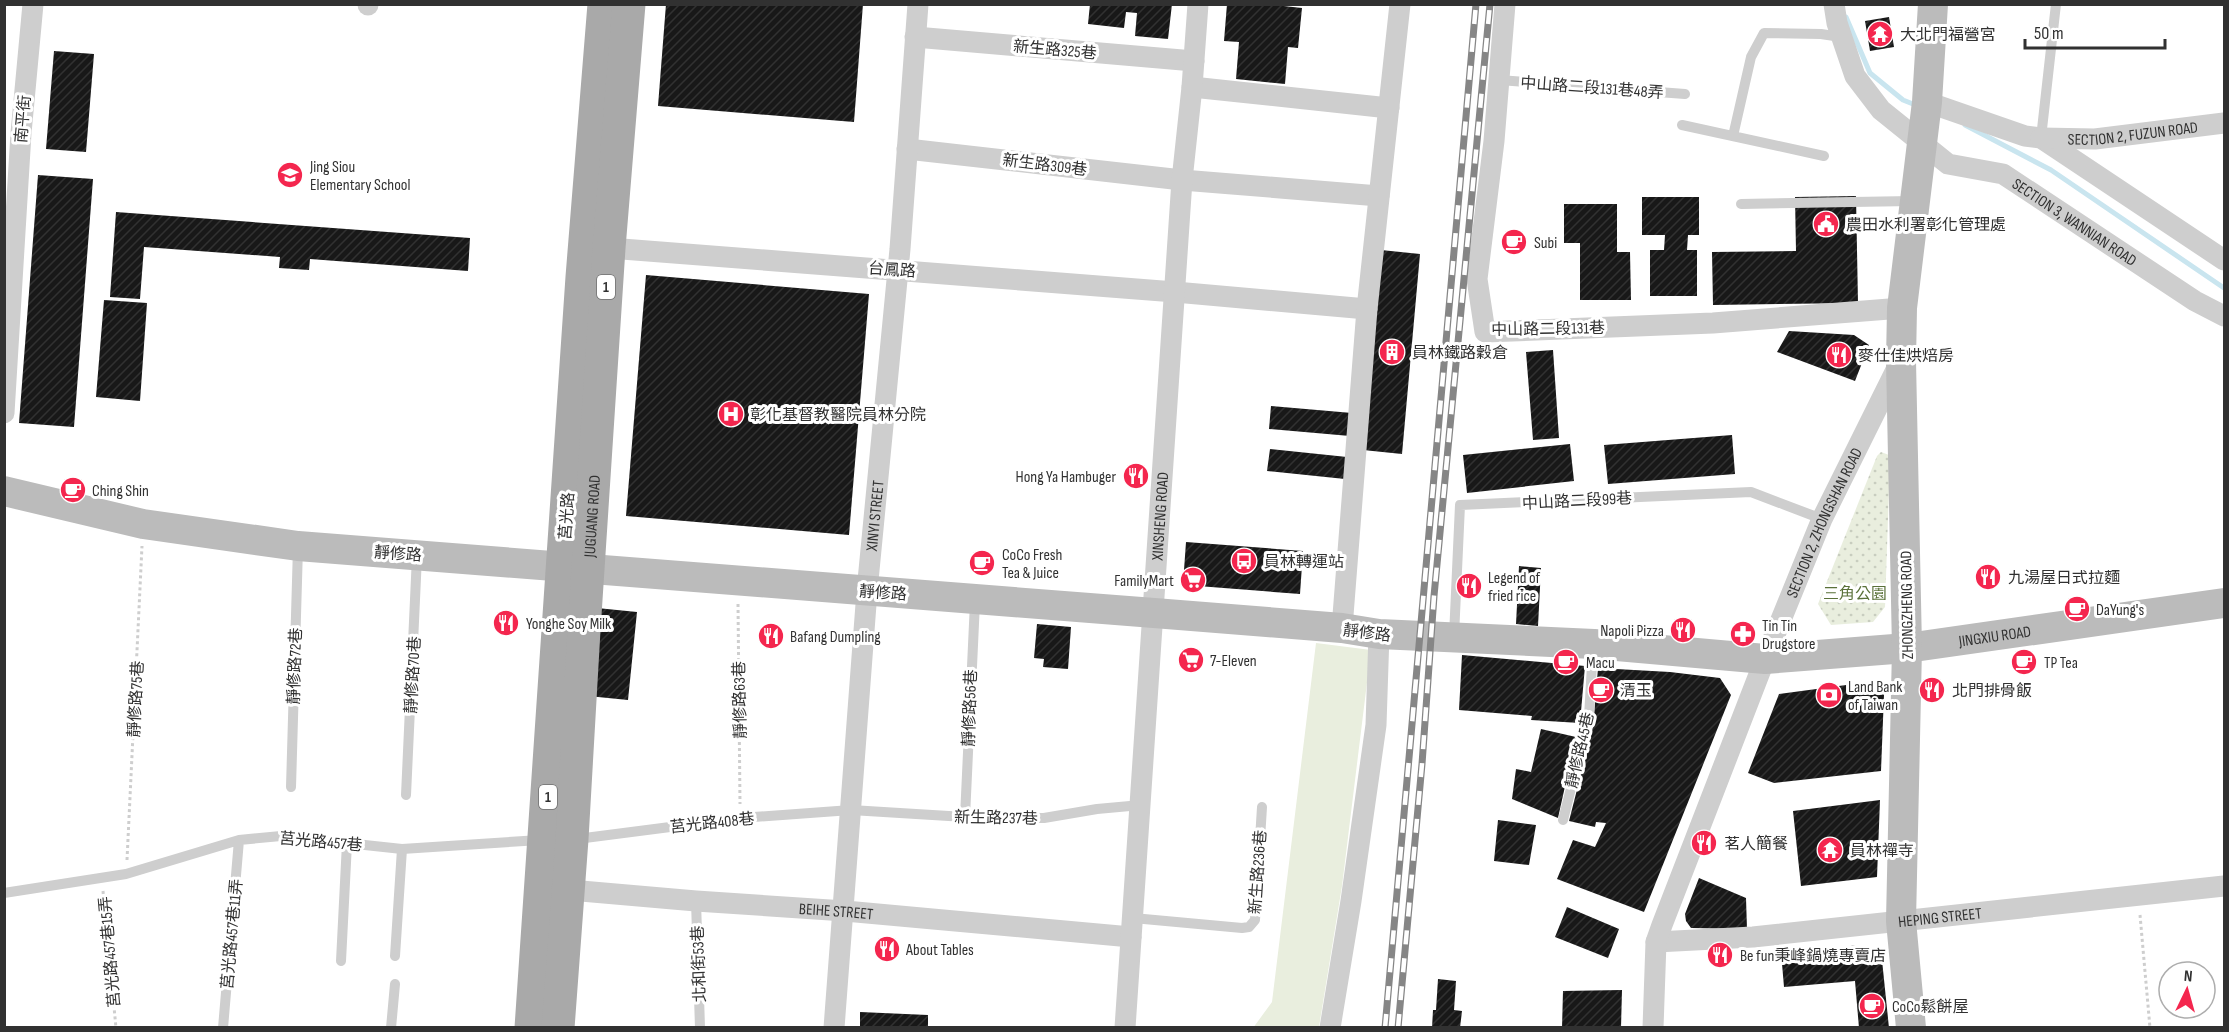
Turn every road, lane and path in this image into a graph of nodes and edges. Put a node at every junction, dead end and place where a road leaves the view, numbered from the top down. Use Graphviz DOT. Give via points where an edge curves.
graph roads {
  1 [pos="33,4"];
  2 [pos="604,4"];
  3 [pos="629,4"];
  4 [pos="918,4"];
  5 [pos="1198,4"];
  6 [pos="1400,4"];
  7 [pos="1505,4"];
  8 [pos="1834,4"];
  9 [pos="1933,4"];
  10 [pos="2056,4"];
  11 [pos="915,37"];
  12 [pos="1841,37"];
  13 [pos="1194,62"];
  14 [pos="1499,80"];
  15 [pos="1192,87"];
  16 [pos="1685,94"];
  17 [pos="1927,102"];
  18 [pos="1389,108"];
  19 [pos="2224,123"];
  20 [pos="1682,126"];
  21 [pos="13,132"];
  22 [pos="1733,136"];
  23 [pos="2041,138"];
  24 [pos="1921,143"];
  25 [pos="907,149"];
  26 [pos="1824,156"];
  27 [pos="1182,180"];
  28 [pos="1379,196"];
  29 [pos="1914,201"];
  30 [pos="1741,204"];
  31 [pos="609,248"];
  32 [pos="2224,260"];
  33 [pos="898,270"];
  34 [pos="1175,292"];
  35 [pos="1902,308"];
  36 [pos="1367,309"];
  37 [pos="2224,316"];
  38 [pos="1901,361"];
  39 [pos="4,413"];
  40 [pos="4,491"];
  41 [pos="1822,519"];
  42 [pos="142,524"];
  43 [pos="298,546"];
  44 [pos="417,554"];
  45 [pos="576,568"];
  46 [pos="737,581"];
  47 [pos="867,591"];
  48 [pos="975,598"];
  49 [pos="2224,603"];
  50 [pos="1154,613"];
  51 [pos="1342,628"];
  52 [pos="1379,634"];
  53 [pos="1454,639"];
  54 [pos="1594,644"];
  55 [pos="1907,648"];
  56 [pos="1765,659"];
  57 [pos="291,787"];
  58 [pos="406,795"];
  59 [pos="1141,805"];
  60 [pos="1262,807"];
  61 [pos="851,810"];
  62 [pos="740,818"];
  63 [pos="965,818"];
  64 [pos="1563,820"];
  65 [pos="558,839"];
  66 [pos="239,840"];
  67 [pos="347,843"];
  68 [pos="402,849"];
  69 [pos="126,874"];
  70 [pos="102,877"];
  71 [pos="2224,886"];
  72 [pos="554,888"];
  73 [pos="4,892"];
  74 [pos="2138,895"];
  75 [pos="696,901"];
  76 [pos="845,911"];
  77 [pos="1901,921"];
  78 [pos="1132,927"];
  79 [pos="1656,942"];
  80 [pos="395,956"];
  81 [pos="341,961"];
  82 [pos="395,984"];
  83 [pos="116,1028"];
  84 [pos="223,1028"];
  85 [pos="391,1028"];
  86 [pos="531,1028"];
  87 [pos="558,1028"];
  88 [pos="700,1028"];
  89 [pos="834,1028"];
  90 [pos="1125,1028"];
  91 [pos="1330,1028"];
  92 [pos="1653,1028"];
  93 [pos="1911,1028"];
  94 [pos="2150,1028"];
  1 -- 21 [label="street, 南平街"];
  2 -- 45 [label="main road, 莒光路 / 1" via="582,277"];
  3 -- 31 [label="main road, JUGUANG ROAD / 1"];
  4 -- 11 [label="street, XINYI STREET"];
  5 -- 13 [label="street, XINSHENG ROAD"];
  6 -- 18 [label="street"];
  7 -- 14 [label="street, 中山路二段131巷"];
  8 -- 12 [label="street, SECTION 3, WANNIAN ROAD"];
  9 -- 17 [label="street, SECTION 2, ZHONGSHAN ROAD"];
  10 -- 23 [label="lane"];
  11 -- 13 [label="street, 新生路325巷"];
  11 -- 25 [label="street, XINYI STREET"];
  12 -- 22 [label="lane" via="1764,33 1751,57"];
  12 -- 24 [label="street, SECTION 3, WANNIAN ROAD" via="1855,76 1881,110"];
  13 -- 15 [label="street, XINSHENG ROAD"];
  14 -- 16 [label="lane, 中山路二段131巷48弄"];
  14 -- 35 [label="street, 中山路二段131巷" via="1477,279 1485,332 1713,323"];
  15 -- 18 [label="street"];
  15 -- 27 [label="street, XINSHENG ROAD"];
  17 -- 23 [label="street"];
  17 -- 24 [label="street, SECTION 2, ZHONGSHAN ROAD"];
  18 -- 28 [label="street"];
  19 -- 23 [label="street, SECTION 2, FUZUN ROAD" via="2095,139"];
  20 -- 22 [label="lane"];
  21 -- 39 [label="street, 南平街"];
  22 -- 26 [label="lane"];
  23 -- 32 [label="street"];
  24 -- 29 [label="street, SECTION 2, ZHONGSHAN ROAD"];
  24 -- 37 [label="street, SECTION 3, WANNIAN ROAD" via="1948,164 2003,174 2195,301"];
  25 -- 27 [label="street, 新生路309巷"];
  25 -- 33 [label="street, XINYI STREET"];
  27 -- 28 [label="street, 新生路309巷"];
  27 -- 34 [label="street, XINSHENG ROAD"];
  28 -- 36 [label="street"];
  29 -- 30 [label="lane"];
  29 -- 35 [label="street, SECTION 2, ZHONGSHAN ROAD"];
  31 -- 33 [label="street, 台鳳路"];
  31 -- 45 [label="main road, JUGUANG ROAD / 1"];
  33 -- 34 [label="street, 台鳳路"];
  33 -- 47 [label="street, XINYI STREET"];
  34 -- 36 [label="street, 台鳳路"];
  34 -- 50 [label="street, XINSHENG ROAD"];
  35 -- 38 [label="street, SECTION 2, ZHONGSHAN ROAD"];
  36 -- 51 [label="street"];
  38 -- 41 [label="street, SECTION 2, ZHONGSHAN ROAD"];
  38 -- 55 [label="street, ZHONGZHENG ROAD"];
  40 -- 42 [label="street, 靜修路"];
  41 -- 53 [label="lane, 中山路二段99巷" via="1751,492 1460,505"];
  41 -- 56 [label="street, SECTION 2, ZHONGSHAN ROAD"];
  42 -- 43 [label="street, 靜修路"];
  42 -- 69 [label="path, 靜修路75巷"];
  43 -- 44 [label="street, 靜修路"];
  43 -- 57 [label="lane, 靜修路72巷"];
  44 -- 45 [label="street, 靜修路"];
  44 -- 58 [label="lane, 靜修路70巷"];
  45 -- 46 [label="street, 靜修路"];
  45 -- 65 [label="main road, 莒光路 / 1"];
  46 -- 47 [label="street, 靜修路"];
  46 -- 62 [label="path, 靜修路63巷"];
  47 -- 48 [label="street, 靜修路"];
  47 -- 61 [label="street, XINYI STREET"];
  48 -- 50 [label="street, 靜修路"];
  48 -- 63 [label="lane, 靜修路56巷"];
  49 -- 55 [label="street, JINGXIU ROAD"];
  50 -- 51 [label="street, 靜修路"];
  50 -- 59 [label="street, XINSHENG ROAD"];
  51 -- 52 [label="street, 靜修路"];
  52 -- 53 [label="street, 靜修路"];
  52 -- 91 [label="street" via="1376,725"];
  53 -- 54 [label="street, 靜修路"];
  54 -- 56 [label="street, 靜修路"];
  54 -- 64 [label="lane, 靜修路45巷" via="1589,717"];
  55 -- 56 [label="street, JINGXIU ROAD"];
  55 -- 77 [label="street, ZHONGZHENG ROAD"];
  56 -- 79 [label="street, SECTION 2, ZHONGSHAN ROAD"];
  59 -- 63 [label="lane, 新生路237巷" via="1044,818"];
  59 -- 78 [label="street, XINSHENG ROAD"];
  60 -- 78 [label="lane, 新生路236巷" via="1255,920 1249,927"];
  61 -- 62 [label="lane, 莒光路408巷"];
  61 -- 63 [label="lane, 新生路237巷"];
  61 -- 76 [label="street, XINYI STREET"];
  62 -- 65 [label="lane, 莒光路408巷"];
  65 -- 68 [label="lane, 莒光路457巷"];
  65 -- 72 [label="main road, 莒光路 / 1"];
  66 -- 67 [label="lane, 莒光路457巷" via="281,836"];
  66 -- 69 [label="lane, 莒光路457巷"];
  66 -- 84 [label="lane, 莒光路457巷11弄"];
  67 -- 68 [label="lane, 莒光路457巷"];
  67 -- 81 [label="lane"];
  68 -- 80 [label="lane"];
  69 -- 70 [label="lane, 莒光路457巷"];
  70 -- 73 [label="lane, 莒光路457巷"];
  70 -- 83 [label="path, 莒光路457巷15弄"];
  71 -- 74 [label="street, HEPING STREET"];
  72 -- 75 [label="street, BEIHE STREET"];
  72 -- 86 [label="main road, 莒光路 / 1"];
  72 -- 87 [label="main road, 1"];
  74 -- 77 [label="street, HEPING STREET"];
  74 -- 94 [label="path"];
  75 -- 76 [label="street, BEIHE STREET"];
  75 -- 88 [label="lane, 北和街53巷"];
  76 -- 78 [label="street, BEIHE STREET"];
  76 -- 89 [label="street, XINYI STREET"];
  77 -- 79 [label="street, HEPING STREET" via="1753,937"];
  77 -- 93 [label="street, ZHONGZHENG ROAD"];
  78 -- 90 [label="street, XINSHENG ROAD"];
  79 -- 92 [label="street, SECTION 2, ZHONGSHAN ROAD"];
  82 -- 85 [label="lane"];
}
